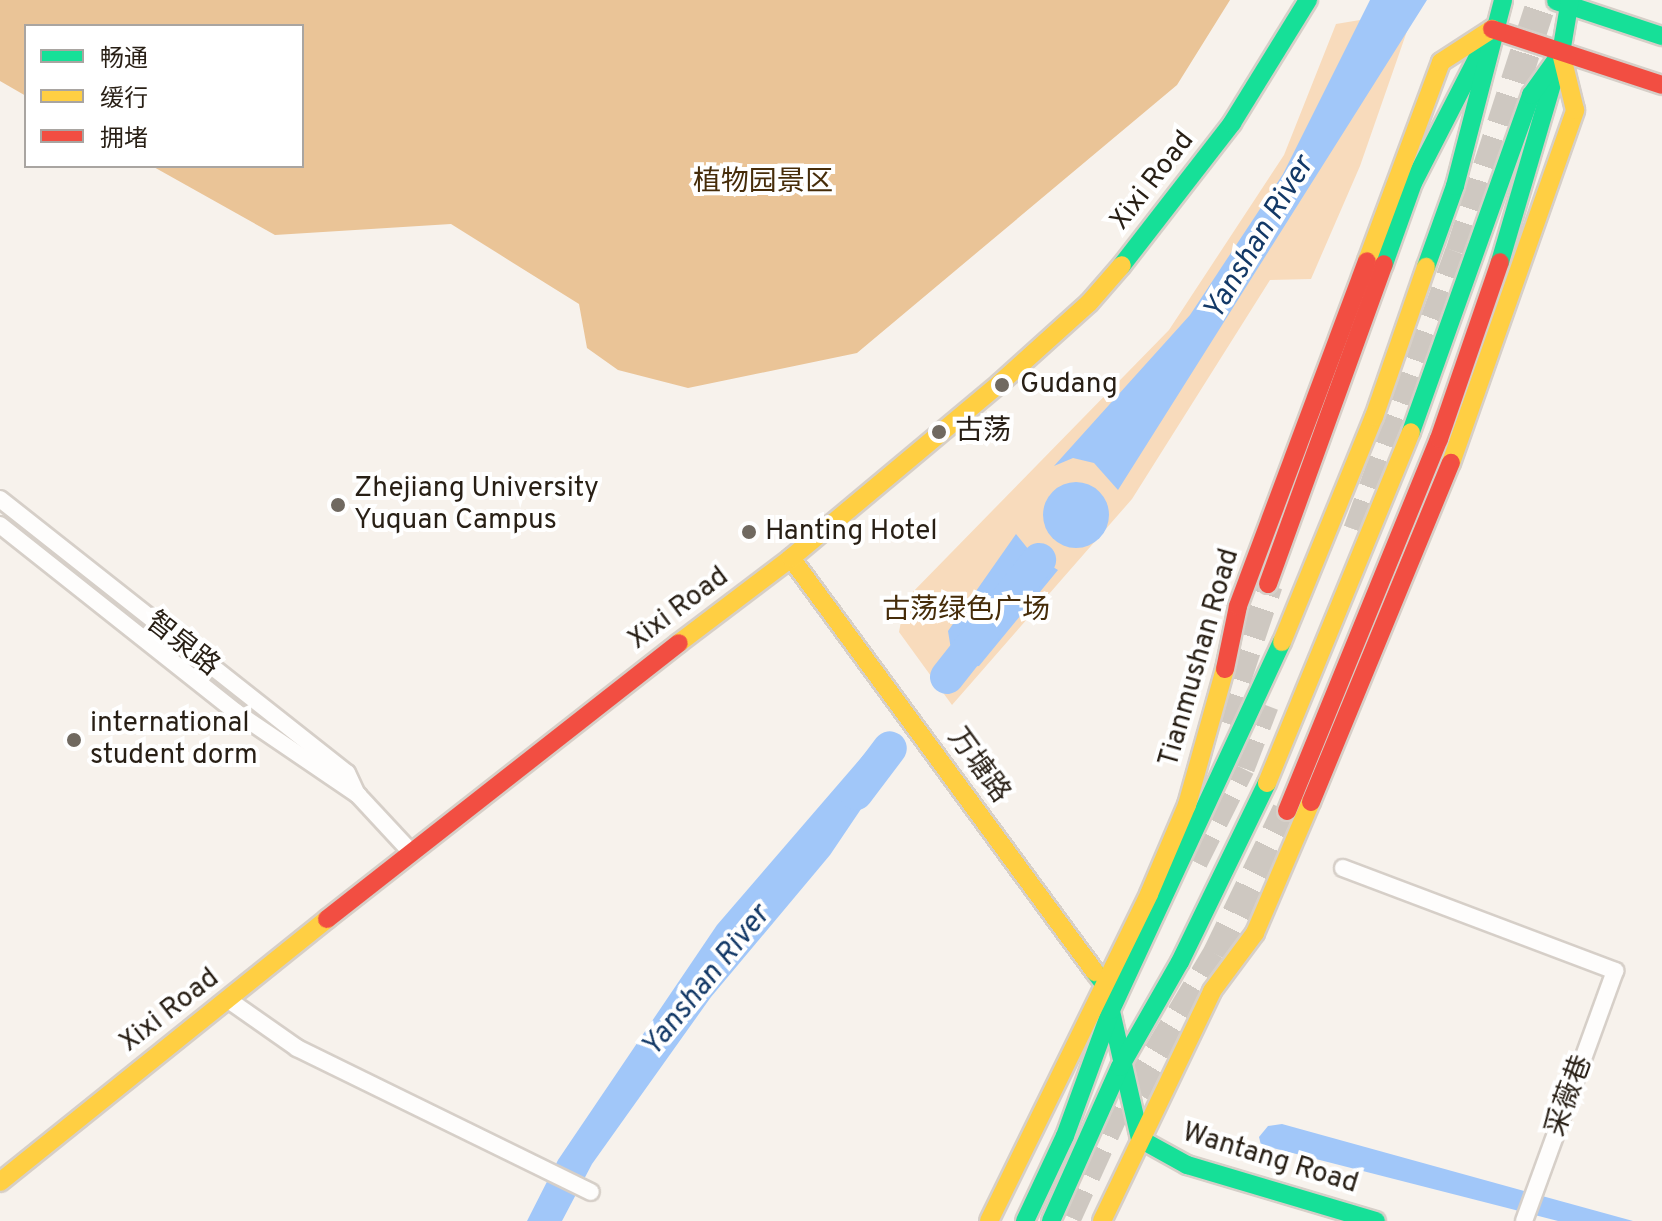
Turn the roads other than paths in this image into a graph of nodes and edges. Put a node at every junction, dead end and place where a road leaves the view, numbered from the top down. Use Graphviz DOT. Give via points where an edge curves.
graph roads {
  1 [pos="1308,0"];
  2 [pos="1503,0"];
  3 [pos="1564,2"];
  4 [pos="1492,29"];
  5 [pos="1662,36"];
  6 [pos="1561,53"];
  7 [pos="1662,85"];
  8 [pos="0,499"];
  9 [pos="0,525"];
  10 [pos="791,558"];
  11 [pos="1268,584"];
  12 [pos="358,795"];
  13 [pos="1287,811"];
  14 [pos="411,852"];
  15 [pos="1343,868"];
  16 [pos="1105,985"];
  17 [pos="230,1001"];
  18 [pos="1111,1010"];
  19 [pos="1120,1067"];
  20 [pos="1140,1139"];
  21 [pos="0,1182"];
  22 [pos="588,1191"];
  23 [pos="1525,1218"];
  24 [pos="989,1221"];
  25 [pos="1025,1221"];
  26 [pos="1051,1221"];
  27 [pos="1102,1221"];
  28 [pos="1376,1221"];
  1 -- 10 [label="main road, Xixi Road" via="1216,145 1089,303"];
  2 -- 4 [label="main road, Tianmushan Road"];
  3 -- 5 [label="main road"];
  3 -- 6 [label="main road"];
  4 -- 6 [label="main road"];
  4 -- 11 [label="main road" via="1413,183"];
  4 -- 16 [label="main road, Tianmushan Road" via="1441,62 1238,606 1216,714 1187,805"];
  4 -- 18 [label="main road, Tianmushan Road" via="1455,186 1374,417 1275,658"];
  6 -- 7 [label="main road"];
  6 -- 13 [label="main road" via="1510,234 1439,439"];
  6 -- 19 [label="main road" via="1531,95 1412,431 1258,806"];
  6 -- 20 [label="main road" via="1575,110 1433,513 1255,933 1212,991"];
  8 -- 12 [label="street, 智泉路" via="347,773"];
  9 -- 12 [label="street, 智泉路" via="236,712"];
  10 -- 14 [label="main road, Xixi Road"];
  10 -- 16 [label="main road, 万塘路"];
  12 -- 14 [label="street, 智泉路"];
  14 -- 17 [label="main road, Xixi Road"];
  15 -- 23 [label="street, 采薇巷" via="1615,971"];
  16 -- 18 [label="main road, 万塘路"];
  16 -- 24 [label="main road, Tianmushan Road"];
  17 -- 21 [label="main road, Xixi Road"];
  17 -- 22 [label="street" via="297,1048"];
  18 -- 19 [label="main road, Wantang Road"];
  18 -- 25 [label="main road, Tianmushan Road" via="1065,1136"];
  19 -- 20 [label="main road, Wantang Road"];
  19 -- 26 [label="main road"];
  20 -- 27 [label="main road"];
  20 -- 28 [label="main road, Wantang Road" via="1187,1165"];
}
